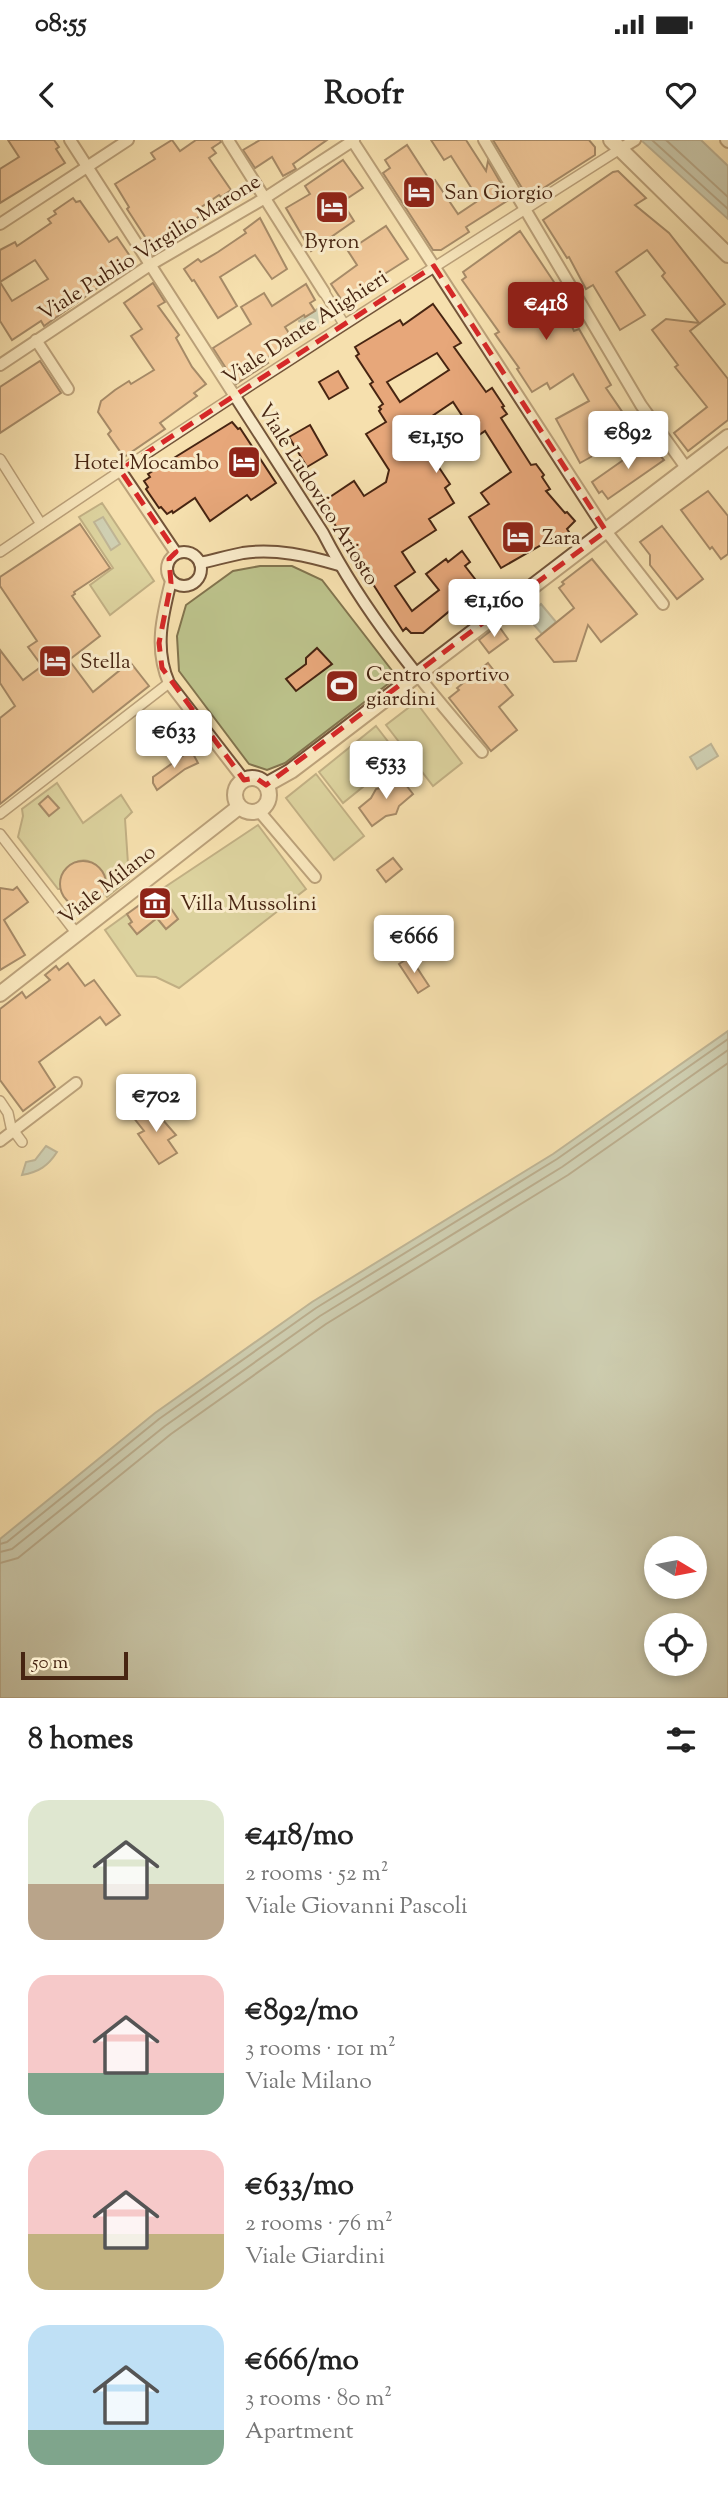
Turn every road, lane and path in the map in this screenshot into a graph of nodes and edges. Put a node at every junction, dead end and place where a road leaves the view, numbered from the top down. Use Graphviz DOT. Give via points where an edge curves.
graph roads {
  1 [pos="70,140"];
  2 [pos="128,140"];
  3 [pos="228,140"];
  4 [pos="353,140"];
  5 [pos="484,140"];
  6 [pos="635,140"];
  7 [pos="615,144"];
  8 [pos="87,167"];
  9 [pos="265,198"];
  10 [pos="526,209"];
  11 [pos="0,224"];
  12 [pos="728,255"];
  13 [pos="150,265"];
  14 [pos="434,266"];
  15 [pos="324,292"];
  16 [pos="344,324"];
  17 [pos="36,340"];
  18 [pos="0,365"];
  19 [pos="68,389"];
  20 [pos="234,396"];
  21 [pos="728,437"];
  22 [pos="0,459"];
  23 [pos="687,469"];
  24 [pos="120,470"];
  25 [pos="41,524"];
  26 [pos="606,531"];
  27 [pos="0,552"];
  28 [pos="176,553"];
  29 [pos="200,563"];
  30 [pos="339,565"];
  31 [pos="171,581"];
  32 [pos="663,604"];
  33 [pos="416,675"];
  34 [pos="169,683"];
  35 [pos="482,752"];
  36 [pos="244,780"];
  37 [pos="266,785"];
  38 [pos="239,807"];
  39 [pos="259,811"];
  40 [pos="0,814"];
  41 [pos="0,834"];
  42 [pos="315,877"];
  43 [pos="77,934"];
  44 [pos="0,994"];
  45 [pos="76,1083"];
  46 [pos="0,1101"];
  47 [pos="14,1131"];
  48 [pos="0,1141"];
  49 [pos="22,1142"];
  1 -- 8 [label="street, Viale Ludovico Ariosto"];
  2 -- 8 [label="street"];
  3 -- 9 [label="street"];
  4 -- 9 [label="street, Viale Publio Virgilio Marone"];
  4 -- 14 [label="street"];
  5 -- 10 [label="street"];
  6 -- 7 [label="street, Viale Dante Alighieri"];
  7 -- 10 [label="street, Viale Dante Alighieri"];
  7 -- 12 [label="street"];
  8 -- 11 [label="street"];
  8 -- 13 [label="street, Viale Ludovico Ariosto"];
  9 -- 13 [label="street, Viale Publio Virgilio Marone"];
  9 -- 15 [label="street"];
  10 -- 14 [label="street, Viale Dante Alighieri"];
  10 -- 23 [label="street" via="641,405"];
  13 -- 17 [label="street, Viale Publio Virgilio Marone"];
  13 -- 20 [label="street, Viale Ludovico Ariosto"];
  14 -- 16 [label="street, Viale Dante Alighieri"];
  14 -- 26 [label="street"];
  15 -- 16 [label="street"];
  16 -- 20 [label="street, Viale Dante Alighieri"];
  17 -- 18 [label="street, Viale Publio Virgilio Marone"];
  17 -- 19 [label="street"];
  20 -- 24 [label="street, Viale Dante Alighieri"];
  20 -- 30 [label="street, Viale Ludovico Ariosto"];
  21 -- 23 [label="street"];
  22 -- 25 [label="street"];
  23 -- 26 [label="street"];
  24 -- 25 [label="street, Viale Dante Alighieri"];
  24 -- 28 [label="street"];
  25 -- 27 [label="street, Viale Dante Alighieri"];
  26 -- 32 [label="street"];
  26 -- 33 [label="street"];
  28 -- 29 [label="street" via="188,552"];
  28 -- 31 [label="street" via="167,564"];
  29 -- 30 [label="street" via="244,553 279,553"];
  29 -- 31 [label="street" via="195,582 181,586"];
  30 -- 33 [label="street, Viale Ludovico Ariosto"];
  31 -- 34 [label="street" via="159,643"];
  33 -- 35 [label="street, Viale Ludovico Ariosto"];
  33 -- 37 [label="street"];
  34 -- 36 [label="street"];
  34 -- 40 [label="street"];
  36 -- 37 [label="street" via="256,778"];
  36 -- 38 [label="street" via="235,793"];
  37 -- 39 [label="street" via="268,800"];
  38 -- 39 [label="street"];
  38 -- 43 [label="street, Viale Milano"];
  39 -- 42 [label="street"];
  41 -- 43 [label="street"];
  43 -- 44 [label="street, Viale Milano"];
  45 -- 47 [label="street"];
  46 -- 47 [label="street"];
  47 -- 48 [label="street"];
  47 -- 49 [label="street"];
}
